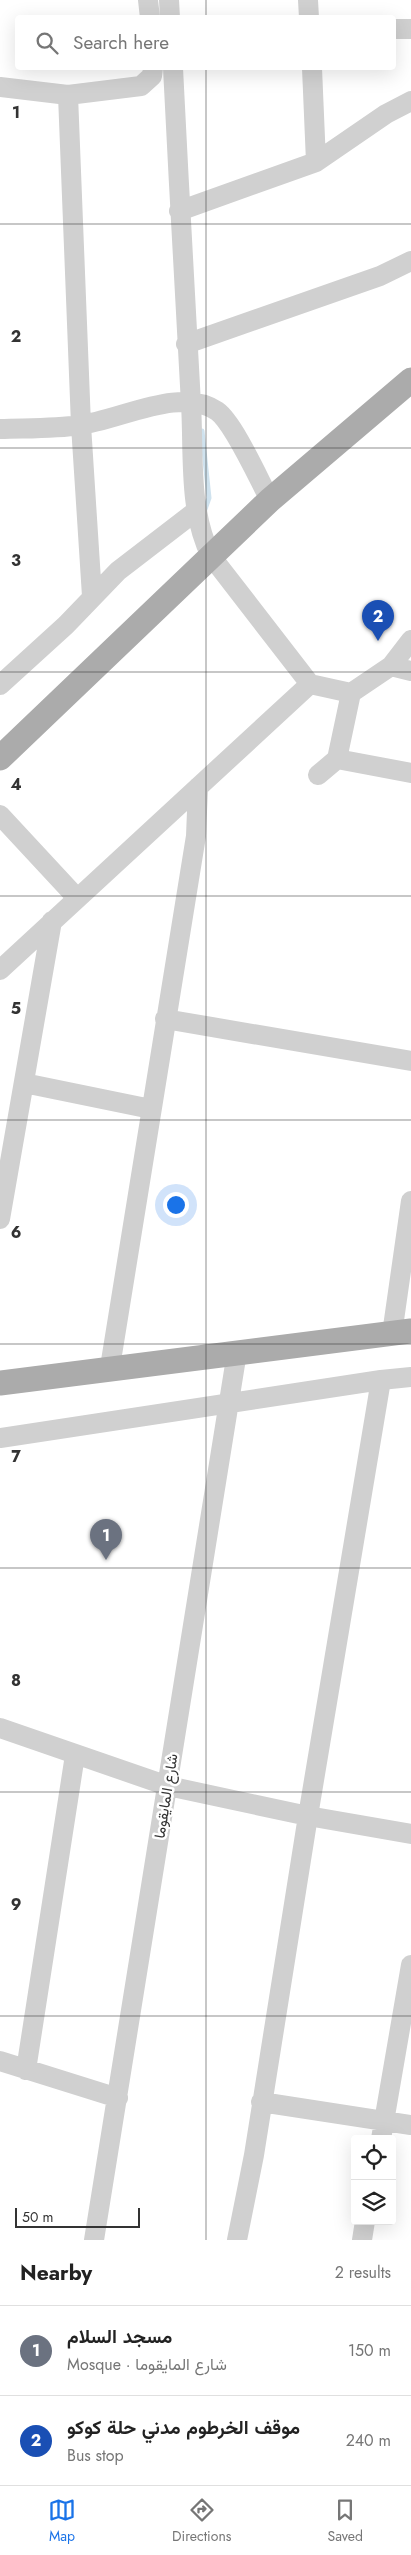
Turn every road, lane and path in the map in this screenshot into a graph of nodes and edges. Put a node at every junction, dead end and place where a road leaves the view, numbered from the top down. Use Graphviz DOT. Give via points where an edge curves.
graph roads {
  1 [pos="148,0"];
  2 [pos="169,0"];
  3 [pos="308,0"];
  4 [pos="150,15"];
  5 [pos="170,15"];
  6 [pos="309,15"];
  7 [pos="396,29"];
  8 [pos="411,29"];
  9 [pos="153,70"];
  10 [pos="173,70"];
  11 [pos="312,70"];
  12 [pos="0,87"];
  13 [pos="68,95"];
  14 [pos="411,101"];
  15 [pos="316,162"];
  16 [pos="179,211"];
  17 [pos="411,261"];
  18 [pos="186,344"];
  19 [pos="411,380"];
  20 [pos="191,401"];
  21 [pos="81,425"];
  22 [pos="0,429"];
  23 [pos="270,500"];
  24 [pos="196,511"];
  25 [pos="211,556"];
  26 [pos="92,596"];
  27 [pos="411,640"];
  28 [pos="392,666"];
  29 [pos="411,671"];
  30 [pos="1,678"];
  31 [pos="310,684"];
  32 [pos="351,693"];
  33 [pos="0,758"];
  34 [pos="337,760"];
  35 [pos="411,773"];
  36 [pos="318,775"];
  37 [pos="198,787"];
  38 [pos="0,815"];
  39 [pos="77,898"];
  40 [pos="52,921"];
  41 [pos="0,970"];
  42 [pos="165,1018"];
  43 [pos="411,1061"];
  44 [pos="24,1084"];
  45 [pos="151,1108"];
  46 [pos="411,1201"];
  47 [pos="0,1219"];
  48 [pos="402,1332"];
  49 [pos="237,1352"];
  50 [pos="110,1367"];
  51 [pos="411,1377"];
  52 [pos="381,1380"];
  53 [pos="0,1383"];
  54 [pos="229,1403"];
  55 [pos="0,1438"];
  56 [pos="0,1728"];
  57 [pos="75,1756"];
  58 [pos="168,1786"];
  59 [pos="308,1816"];
  60 [pos="411,1834"];
  61 [pos="411,1965"];
  62 [pos="0,2061"];
  63 [pos="26,2070"];
  64 [pos="118,2098"];
  65 [pos="261,2102"];
  66 [pos="411,2125"];
  67 [pos="383,2129"];
  68 [pos="365,2225"];
  69 [pos="94,2240"];
  70 [pos="238,2240"];
  71 [pos="362,2240"];
  1 -- 4 [label="street"];
  2 -- 5 [label="street"];
  3 -- 6 [label="street"];
  7 -- 8 [label="street"];
  9 -- 13 [label="street" via="152,76 141,86"];
  10 -- 16 [label="street"];
  11 -- 15 [label="street"];
  12 -- 13 [label="street"];
  13 -- 21 [label="street"];
  14 -- 15 [label="street" via="386,114"];
  15 -- 16 [label="street"];
  16 -- 18 [label="street"];
  17 -- 18 [label="street" via="380,276"];
  18 -- 20 [label="street"];
  19 -- 23 [label="main road"];
  20 -- 21 [label="street"];
  20 -- 23 [label="street" via="219,412"];
  20 -- 24 [label="street"];
  21 -- 22 [label="street"];
  21 -- 26 [label="street"];
  23 -- 25 [label="main road"];
  24 -- 25 [label="street"];
  24 -- 26 [label="street" via="137,554"];
  25 -- 31 [label="street"];
  25 -- 33 [label="main road"];
  26 -- 30 [label="street" via="66,624"];
  27 -- 28 [label="street"];
  28 -- 29 [label="street"];
  28 -- 32 [label="street"];
  31 -- 32 [label="street"];
  31 -- 37 [label="street"];
  32 -- 34 [label="street"];
  34 -- 35 [label="street"];
  34 -- 36 [label="street"];
  37 -- 39 [label="street"];
  37 -- 42 [label="street" via="196,836"];
  38 -- 39 [label="street"];
  39 -- 40 [label="street"];
  40 -- 41 [label="street"];
  40 -- 44 [label="street"];
  42 -- 43 [label="street"];
  42 -- 45 [label="street"];
  44 -- 45 [label="street"];
  44 -- 47 [label="street"];
  45 -- 50 [label="street"];
  46 -- 48 [label="street"];
  48 -- 49 [label="main road"];
  49 -- 50 [label="main road"];
  49 -- 54 [label="street, شارع المايقوما"];
  50 -- 53 [label="main road"];
  51 -- 52 [label="street"];
  52 -- 54 [label="street"];
  52 -- 59 [label="street"];
  54 -- 55 [label="street"];
  54 -- 58 [label="street, شارع المايقوما"];
  56 -- 57 [label="street"];
  57 -- 58 [label="street"];
  57 -- 63 [label="street"];
  58 -- 59 [label="street"];
  58 -- 64 [label="street, شارع المايقوما"];
  59 -- 60 [label="street"];
  59 -- 65 [label="street"];
  61 -- 67 [label="street"];
  62 -- 63 [label="street"];
  63 -- 64 [label="street"];
  64 -- 69 [label="street, شارع المايقوما"];
  65 -- 67 [label="street"];
  65 -- 70 [label="street"];
  66 -- 67 [label="street"];
  68 -- 71 [label="street"];
}
